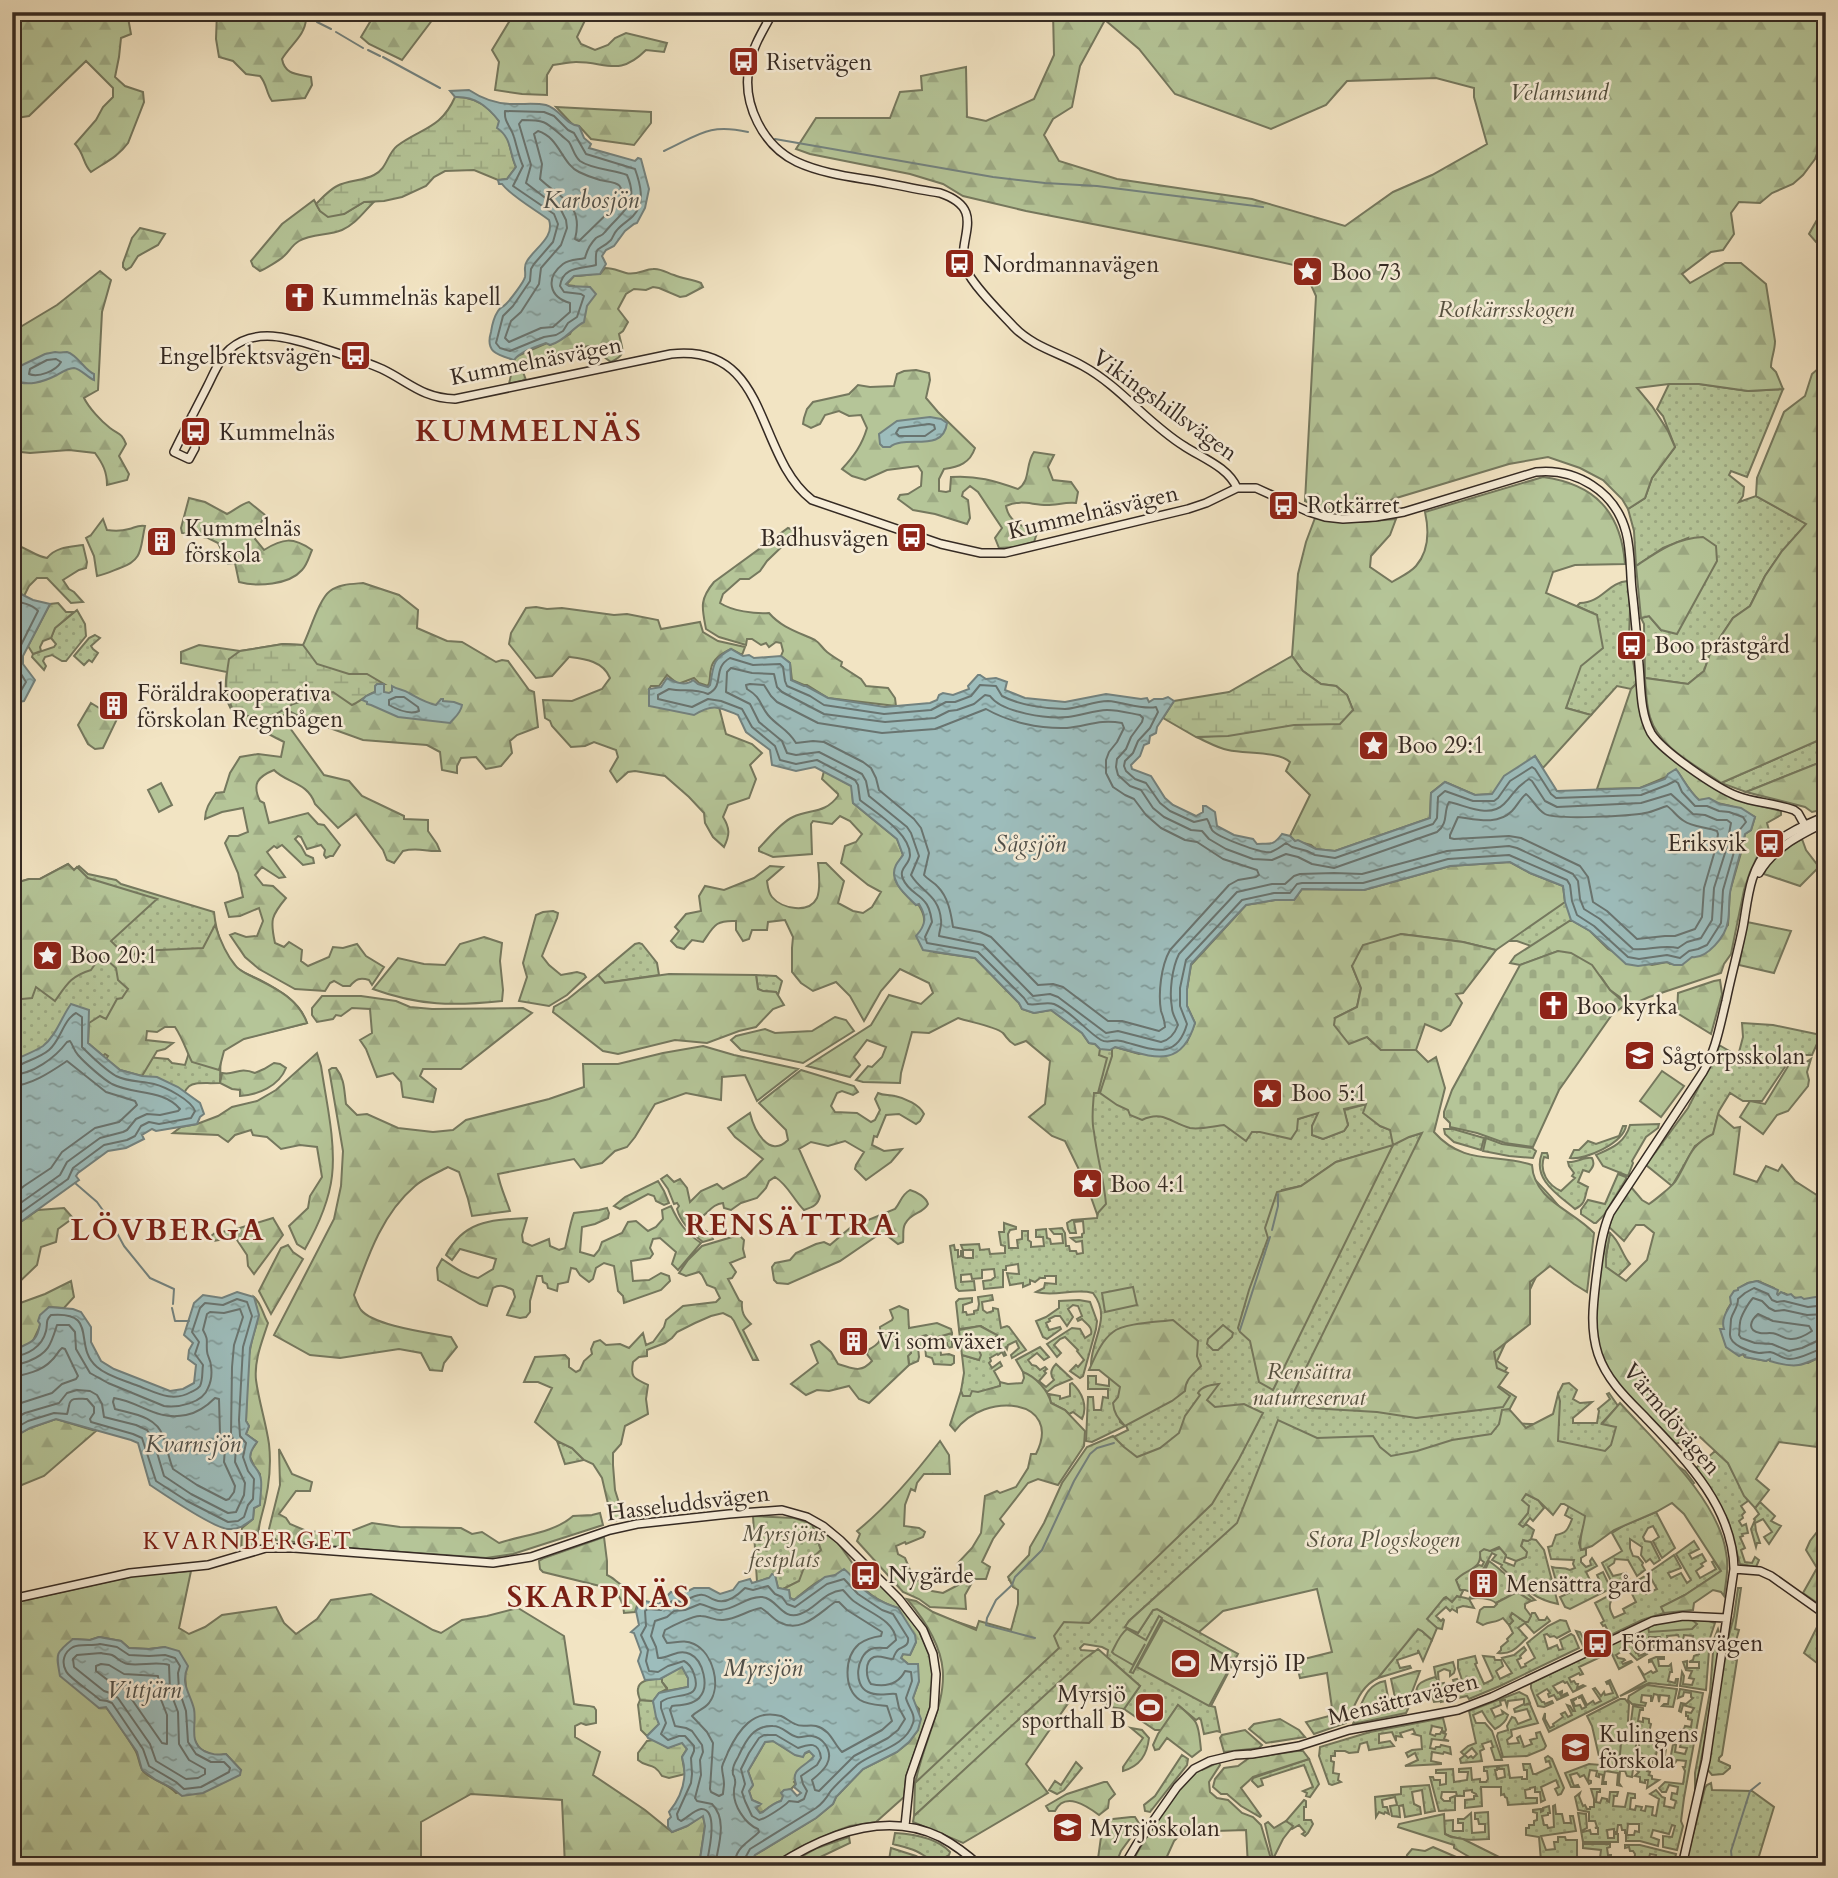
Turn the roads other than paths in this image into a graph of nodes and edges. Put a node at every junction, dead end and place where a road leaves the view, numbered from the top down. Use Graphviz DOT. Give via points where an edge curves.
graph roads {
  1 [pos="773,12"];
  2 [pos="192,416"];
  3 [pos="1237,488"];
  4 [pos="1826,816"];
  5 [pos="1826,822"];
  6 [pos="1806,829"];
  7 [pos="1734,1569"];
  8 [pos="12,1599"];
  9 [pos="1826,1615"];
  10 [pos="1726,1618"];
  11 [pos="905,1826"];
  12 [pos="776,1866"];
  13 [pos="981,1866"];
  14 [pos="1125,1866"];
  15 [pos="1682,1866"];
  1 -- 3 [label="street, Vikingshillsvägen" via="748,74 754,116 774,145 789,158 815,169 940,193 957,202 969,222 965,267 1012,325 1032,342 1097,374 1163,432 1230,475"];
  2 -- 2 [label="street, Kummelnäsvägen" via="174,452 190,459 195,447"];
  2 -- 3 [label="street, Kummelnäsvägen" via="223,358 244,341 261,337 284,336 365,362 443,399 694,352 717,359 739,376 788,472 805,495 941,544 981,553 1016,551 1188,509"];
  3 -- 6 [label="street" via="1256,488 1309,512 1343,519 1391,515 1536,472 1560,472 1590,483 1613,505 1625,530 1642,700 1651,733 1667,751 1717,786 1744,799 1794,810"];
  4 -- 6 [label="street, Värmdövägen"];
  5 -- 6 [label="street, Värmdövägen"];
  6 -- 7 [label="street, Värmdövägen" via="1767,861 1754,882 1715,1047 1610,1213 1602,1236 1592,1312 1602,1364 1708,1491 1729,1535"];
  7 -- 9 [label="street" via="1771,1576"];
  7 -- 10 [label="street, Värmdövägen"];
  8 -- 11 [label="street, Hasseluddsvägen" via="130,1573 208,1566 266,1548 478,1564 531,1557 630,1526 783,1510 801,1514 840,1540 917,1620 929,1642 936,1691 910,1777"];
  10 -- 14 [label="street, Mensättravägen" via="1683,1616 1653,1621 1458,1710 1202,1765 1177,1787"];
  10 -- 15 [label="street, Värmdövägen" via="1706,1760"];
  11 -- 12 [label="street" via="850,1831 816,1843"];
  11 -- 13 [label="street" via="939,1837"];
}
